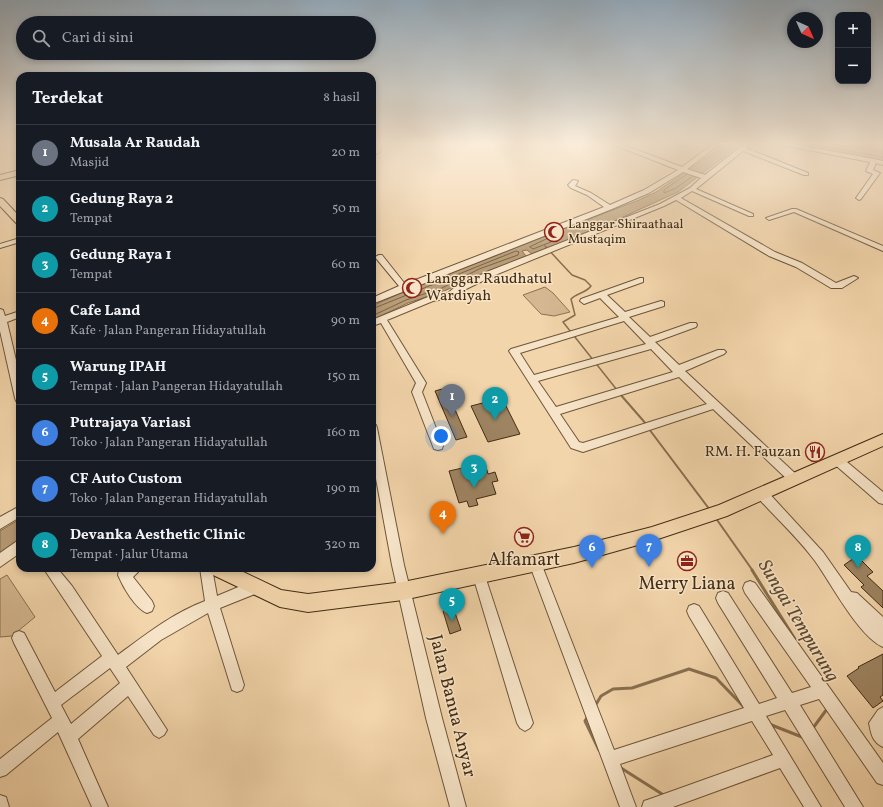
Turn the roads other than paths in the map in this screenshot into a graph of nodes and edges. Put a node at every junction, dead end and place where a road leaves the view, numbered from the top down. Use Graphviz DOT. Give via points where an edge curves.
graph roads {
  1 [pos="575,181"];
  2 [pos="664,182"];
  3 [pos="700,182"];
  4 [pos="871,182"];
  5 [pos="692,189"];
  6 [pos="677,198"];
  7 [pos="859,198"];
  8 [pos="0,201"];
  9 [pos="610,208"];
  10 [pos="16,214"];
  11 [pos="751,215"];
  12 [pos="769,218"];
  13 [pos="16,241"];
  14 [pos="0,246"];
  15 [pos="883,249"];
  16 [pos="376,254"];
  17 [pos="854,278"];
  18 [pos="640,280"];
  19 [pos="404,287"];
  20 [pos="602,295"];
  21 [pos="376,299"];
  22 [pos="584,301"];
  23 [pos="661,304"];
  24 [pos="16,315"];
  25 [pos="624,317"];
  26 [pos="1,318"];
  27 [pos="382,318"];
  28 [pos="376,321"];
  29 [pos="693,325"];
  30 [pos="651,343"];
  31 [pos="722,352"];
  32 [pos="679,372"];
  33 [pos="532,379"];
  34 [pos="16,381"];
  35 [pos="715,405"];
  36 [pos="553,412"];
  37 [pos="883,440"];
  38 [pos="438,446"];
  39 [pos="376,448"];
  40 [pos="837,460"];
  41 [pos="794,479"];
  42 [pos="762,494"];
  43 [pos="883,499"];
  44 [pos="16,513"];
  45 [pos="0,523"];
  46 [pos="16,548"];
  47 [pos="0,561"];
  48 [pos="535,563"];
  49 [pos="52,572"];
  50 [pos="127,572"];
  51 [pos="207,572"];
  52 [pos="225,572"];
  53 [pos="479,576"];
  54 [pos="256,587"];
  55 [pos="750,588"];
  56 [pos="841,589"];
  57 [pos="404,591"];
  58 [pos="722,598"];
  59 [pos="212,604"];
  60 [pos="147,606"];
  61 [pos="694,611"];
  62 [pos="883,626"];
  63 [pos="19,638"];
  64 [pos="883,640"];
  65 [pos="114,661"];
  66 [pos="129,685"];
  67 [pos="237,685"];
  68 [pos="822,691"];
  69 [pos="52,703"];
  70 [pos="789,703"];
  71 [pos="756,713"];
  72 [pos="883,715"];
  73 [pos="61,720"];
  74 [pos="525,723"];
  75 [pos="159,730"];
  76 [pos="68,737"];
  77 [pos="883,739"];
  78 [pos="610,759"];
  79 [pos="784,759"];
  80 [pos="0,769"];
  81 [pos="883,777"];
  82 [pos="0,803"];
  83 [pos="1,807"];
  84 [pos="100,807"];
  85 [pos="458,807"];
  86 [pos="628,807"];
  87 [pos="650,807"];
  88 [pos="813,807"];
  89 [pos="855,807"];
  1 -- 9 [label="street" via="571,185 573,188 589,194"];
  2 -- 9 [label="street"];
  3 -- 5 [label="street"];
  4 -- 7 [label="street"];
  5 -- 6 [label="street"];
  5 -- 11 [label="street"];
  6 -- 17 [label="street" via="772,254 834,286"];
  6 -- 27 [label="street" via="492,273 451,295 431,299"];
  8 -- 10 [label="main road"];
  9 -- 19 [label="street"];
  12 -- 15 [label="street" via="794,210"];
  13 -- 14 [label="street"];
  16 -- 19 [label="street"];
  18 -- 20 [label="street"];
  19 -- 21 [label="street"];
  20 -- 22 [label="street"];
  20 -- 25 [label="street"];
  23 -- 25 [label="street"];
  24 -- 26 [label="street"];
  25 -- 30 [label="street"];
  25 -- 33 [label="street" via="514,351"];
  26 -- 34 [label="street"];
  27 -- 28 [label="street"];
  27 -- 38 [label="street" via="421,383 417,392"];
  29 -- 30 [label="street"];
  30 -- 32 [label="street"];
  30 -- 33 [label="street"];
  31 -- 32 [label="street"];
  32 -- 35 [label="street"];
  32 -- 36 [label="street"];
  33 -- 36 [label="street"];
  35 -- 36 [label="street" via="581,448 575,445"];
  35 -- 41 [label="street"];
  37 -- 40 [label="main road"];
  39 -- 57 [label="street, Jalan Banua Anyar"];
  40 -- 41 [label="main road"];
  40 -- 43 [label="street"];
  41 -- 42 [label="main road"];
  42 -- 48 [label="main road" via="652,534"];
  42 -- 56 [label="street" via="819,556"];
  44 -- 45 [label="street"];
  46 -- 47 [label="street"];
  48 -- 53 [label="main road"];
  48 -- 78 [label="street"];
  49 -- 65 [label="street"];
  50 -- 60 [label="street" via="124,574"];
  51 -- 59 [label="street"];
  52 -- 54 [label="main road"];
  53 -- 57 [label="main road"];
  53 -- 74 [label="street"];
  54 -- 57 [label="main road" via="280,598 308,603"];
  54 -- 59 [label="street"];
  55 -- 68 [label="street"];
  56 -- 62 [label="street"];
  56 -- 64 [label="street" via="863,620"];
  57 -- 85 [label="street, Jalan Banua Anyar"];
  58 -- 70 [label="street"];
  59 -- 65 [label="street"];
  59 -- 67 [label="street"];
  61 -- 71 [label="street"];
  63 -- 69 [label="street"];
  65 -- 66 [label="street"];
  65 -- 69 [label="street"];
  66 -- 75 [label="street"];
  66 -- 76 [label="street"];
  68 -- 70 [label="street"];
  68 -- 81 [label="street"];
  69 -- 73 [label="street"];
  70 -- 71 [label="street"];
  70 -- 89 [label="street"];
  71 -- 78 [label="street"];
  71 -- 79 [label="street"];
  72 -- 77 [label="street" via="877,723"];
  73 -- 76 [label="street"];
  73 -- 80 [label="street"];
  76 -- 84 [label="street"];
  78 -- 86 [label="street"];
  79 -- 87 [label="street"];
  79 -- 88 [label="street"];
  82 -- 83 [label="street"];
}
